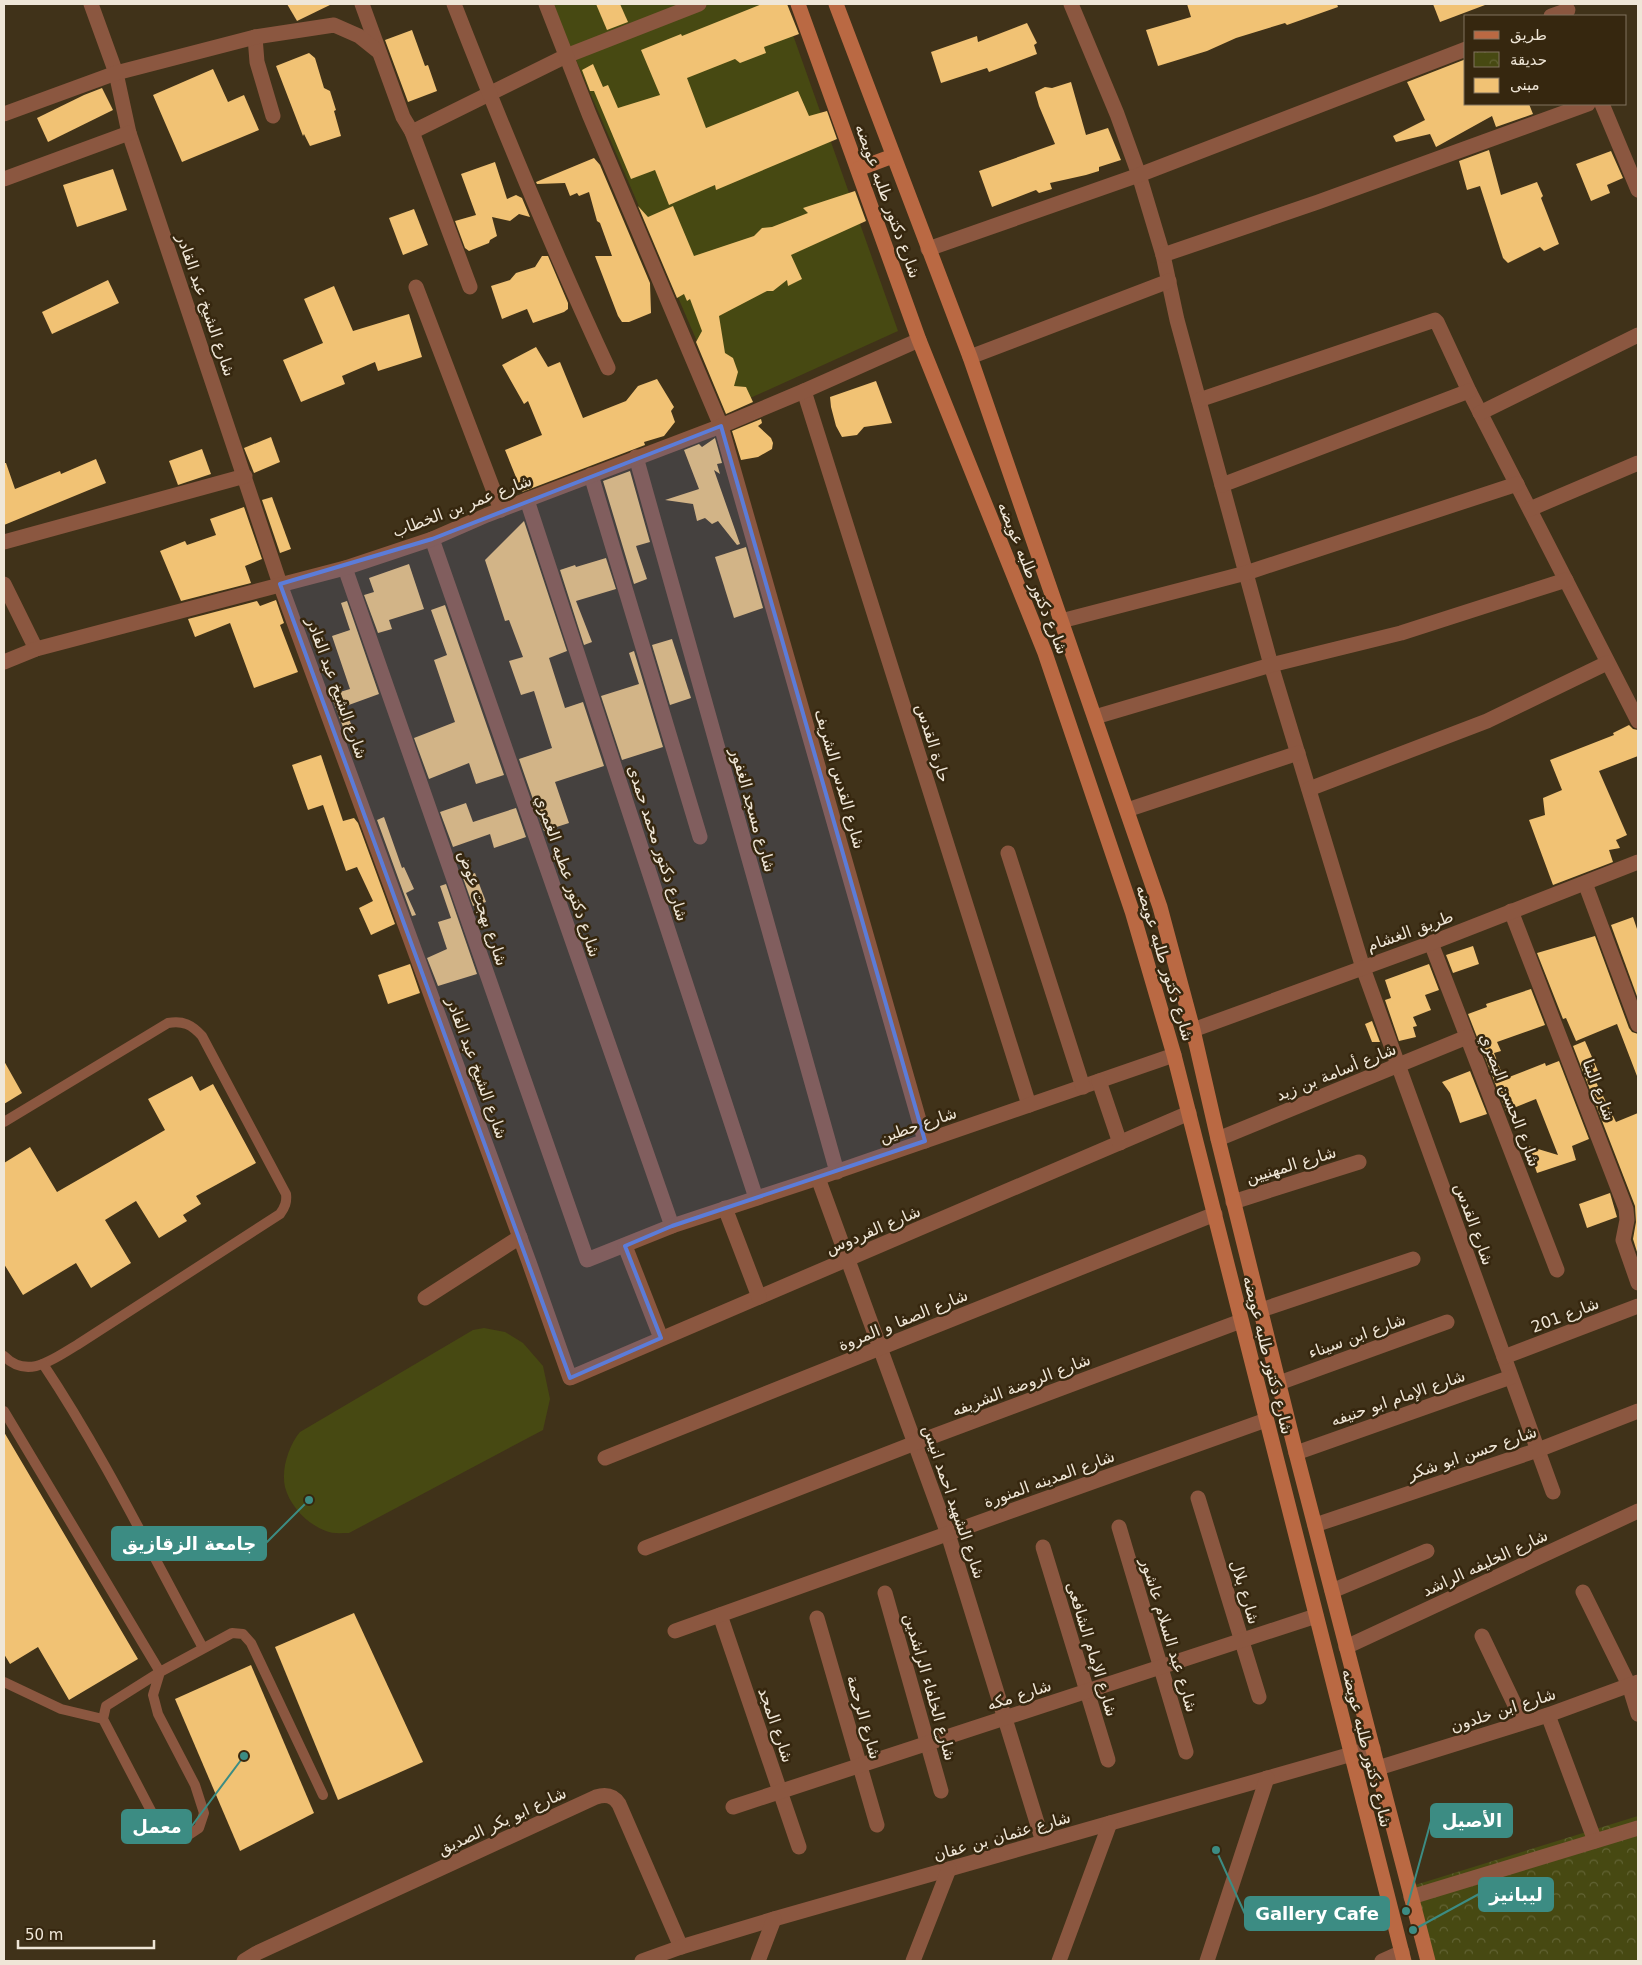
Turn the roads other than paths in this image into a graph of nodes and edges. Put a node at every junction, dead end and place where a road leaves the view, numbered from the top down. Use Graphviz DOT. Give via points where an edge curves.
graph roads {
  1 [pos="91,4"];
  2 [pos="362,4"];
  3 [pos="454,4"];
  4 [pos="546,4"];
  5 [pos="699,4"];
  6 [pos="798,4"];
  7 [pos="836,4"];
  8 [pos="1071,4"];
  9 [pos="1568,10"];
  10 [pos="1554,15"];
  11 [pos="255,37"];
  12 [pos="1464,50"];
  13 [pos="380,53"];
  14 [pos="566,56"];
  15 [pos="116,72"];
  16 [pos="490,95"];
  17 [pos="1585,105"];
  18 [pos="1602,105"];
  19 [pos="4,114"];
  20 [pos="274,116"];
  21 [pos="412,132"];
  22 [pos="129,133"];
  23 [pos="893,156"];
  24 [pos="858,169"];
  25 [pos="1139,175"];
  26 [pos="4,180"];
  27 [pos="1638,190"];
  28 [pos="928,249"];
  29 [pos="1163,255"];
  30 [pos="1169,281"];
  31 [pos="416,287"];
  32 [pos="470,287"];
  33 [pos="1638,335"];
  34 [pos="919,340"];
  35 [pos="970,358"];
  36 [pos="608,368"];
  37 [pos="804,391"];
  38 [pos="1469,391"];
  39 [pos="1200,400"];
  40 [pos="1480,413"];
  41 [pos="721,426"];
  42 [pos="636,457"];
  43 [pos="1638,463"];
  44 [pos="591,475"];
  45 [pos="245,476"];
  46 [pos="1517,484"];
  47 [pos="1222,485"];
  48 [pos="527,500"];
  49 [pos="1530,509"];
  50 [pos="501,510"];
  51 [pos="432,539"];
  52 [pos="4,542"];
  53 [pos="345,568"];
  54 [pos="1246,573"];
  55 [pos="1566,580"];
  56 [pos="4,584"];
  57 [pos="280,584"];
  58 [pos="1060,621"];
  59 [pos="36,649"];
  60 [pos="4,662"];
  61 [pos="1607,663"];
  62 [pos="1271,665"];
  63 [pos="1095,717"];
  64 [pos="1638,722"];
  65 [pos="1298,753"];
  66 [pos="1309,789"];
  67 [pos="1127,810"];
  68 [pos="700,836"];
  69 [pos="1008,852"];
  70 [pos="1638,862"];
  71 [pos="1585,883"];
  72 [pos="1511,912"];
  73 [pos="1431,943"];
  74 [pos="1363,968"];
  75 [pos="1633,994"];
  76 [pos="1638,1024"];
  77 [pos="1193,1030"];
  78 [pos="1468,1037"];
  79 [pos="1174,1055"];
  80 [pos="1398,1066"];
  81 [pos="1099,1081"];
  82 [pos="1083,1086"];
  83 [pos="1029,1105"];
  84 [pos="1189,1113"];
  85 [pos="4,1122"];
  86 [pos="1218,1139"];
  87 [pos="925,1141"];
  88 [pos="1120,1143"];
  89 [pos="1359,1162"];
  90 [pos="837,1172"];
  91 [pos="818,1178"];
  92 [pos="756,1198"];
  93 [pos="1233,1202"];
  94 [pos="725,1208"];
  95 [pos="1215,1214"];
  96 [pos="672,1226"];
  97 [pos="520,1237"];
  98 [pos="625,1246"];
  99 [pos="848,1259"];
  100 [pos="1413,1259"];
  101 [pos="587,1260"];
  102 [pos="1557,1270"];
  103 [pos="1638,1283"];
  104 [pos="425,1298"];
  105 [pos="758,1298"];
  106 [pos="1638,1306"];
  107 [pos="1261,1310"];
  108 [pos="1241,1321"];
  109 [pos="1447,1322"];
  110 [pos="661,1338"];
  111 [pos="880,1348"];
  112 [pos="4,1356"];
  113 [pos="1504,1357"];
  114 [pos="43,1364"];
  115 [pos="1511,1377"];
  116 [pos="570,1378"];
  117 [pos="1279,1383"];
  118 [pos="4,1411"];
  119 [pos="1638,1411"];
  120 [pos="1266,1420"];
  121 [pos="915,1443"];
  122 [pos="1538,1450"];
  123 [pos="1296,1452"];
  124 [pos="605,1458"];
  125 [pos="1553,1492"];
  126 [pos="1198,1498"];
  127 [pos="1638,1511"];
  128 [pos="1315,1525"];
  129 [pos="1118,1527"];
  130 [pos="948,1534"];
  131 [pos="1043,1547"];
  132 [pos="645,1548"];
  133 [pos="1427,1551"];
  134 [pos="1332,1591"];
  135 [pos="1583,1592"];
  136 [pos="885,1593"];
  137 [pos="720,1615"];
  138 [pos="1316,1616"];
  139 [pos="817,1618"];
  140 [pos="675,1631"];
  141 [pos="1482,1636"];
  142 [pos="1242,1640"];
  143 [pos="1346,1647"];
  144 [pos="203,1648"];
  145 [pos="1160,1667"];
  146 [pos="160,1672"];
  147 [pos="4,1682"];
  148 [pos="1633,1683"];
  149 [pos="1087,1691"];
  150 [pos="1259,1697"];
  151 [pos="1638,1714"];
  152 [pos="1548,1715"];
  153 [pos="1005,1718"];
  154 [pos="103,1719"];
  155 [pos="1523,1722"];
  156 [pos="928,1743"];
  157 [pos="1373,1748"];
  158 [pos="1186,1752"];
  159 [pos="1351,1754"];
  160 [pos="1108,1760"];
  161 [pos="860,1765"];
  162 [pos="1378,1768"];
  163 [pos="1267,1778"];
  164 [pos="780,1791"];
  165 [pos="941,1791"];
  166 [pos="323,1795"];
  167 [pos="732,1806"];
  168 [pos="1110,1823"];
  169 [pos="877,1825"];
  170 [pos="1638,1828"];
  171 [pos="1595,1841"];
  172 [pos="1043,1842"];
  173 [pos="800,1847"];
  174 [pos="949,1869"];
  175 [pos="1411,1898"];
  176 [pos="774,1919"];
  177 [pos="682,1947"];
  178 [pos="1403,1957"];
  179 [pos="253,1958"];
  180 [pos="642,1961"];
  181 [pos="758,1961"];
  182 [pos="913,1961"];
  183 [pos="1059,1961"];
  184 [pos="1206,1961"];
  185 [pos="1382,1961"];
  186 [pos="1428,1961"];
  1 -- 15 [label="street, شارع الشيخ عبد القادر"];
  2 -- 13 [label="street"];
  3 -- 16 [label="street"];
  4 -- 14 [label="street, شارع القدس الشريف"];
  5 -- 14 [label="street"];
  6 -- 24 [label="street, شارع دكتور طلبه عويضه"];
  7 -- 23 [label="street, شارع دكتور طلبه عويضه"];
  8 -- 25 [label="street, شارع القدس"];
  9 -- 10 [label="street"];
  11 -- 13 [label="street" via="334,26 358,36"];
  11 -- 15 [label="street"];
  11 -- 20 [label="street" via="258,62"];
  12 -- 25 [label="street"];
  13 -- 21 [label="street" via="402,117"];
  14 -- 16 [label="street"];
  14 -- 41 [label="street, شارع القدس الشريف"];
  15 -- 19 [label="street"];
  15 -- 22 [label="street, شارع الشيخ عبد القادر"];
  16 -- 21 [label="street"];
  16 -- 36 [label="street" via="559,264"];
  17 -- 29 [label="street"];
  18 -- 27 [label="street"];
  21 -- 32 [label="street"];
  22 -- 26 [label="street"];
  22 -- 45 [label="street, شارع الشيخ عبد القادر"];
  23 -- 24 [label="street"];
  23 -- 28 [label="street, شارع دكتور طلبه عويضه"];
  24 -- 34 [label="street, شارع دكتور طلبه عويضه"];
  25 -- 28 [label="street"];
  25 -- 29 [label="street, شارع القدس"];
  28 -- 35 [label="street, شارع دكتور طلبه عويضه"];
  29 -- 30 [label="street, شارع القدس"];
  30 -- 35 [label="street"];
  30 -- 39 [label="street, شارع القدس"];
  31 -- 50 [label="street"];
  33 -- 40 [label="street"];
  34 -- 37 [label="street, شارع عمر بن الخطاب"];
  34 -- 79 [label="street, شارع دكتور طلبه عويضه" via="1045,653 1130,902"];
  35 -- 58 [label="street, شارع دكتور طلبه عويضه"];
  37 -- 41 [label="street, شارع عمر بن الخطاب"];
  37 -- 83 [label="street, حارة القدس"];
  38 -- 39 [label="street" via="1437,322 1431,320"];
  38 -- 40 [label="street"];
  38 -- 47 [label="street"];
  39 -- 47 [label="street, شارع القدس"];
  40 -- 46 [label="street"];
  41 -- 42 [label="street, شارع عمر بن الخطاب"];
  41 -- 87 [label="street, شارع القدس الشريف"];
  42 -- 44 [label="street, شارع عمر بن الخطاب"];
  42 -- 90 [label="street, شارع مسجد الغفور"];
  43 -- 49 [label="street"];
  44 -- 48 [label="street, شارع عمر بن الخطاب"];
  44 -- 68 [label="street"];
  45 -- 52 [label="street"];
  45 -- 57 [label="street, شارع الشيخ عبد القادر"];
  46 -- 49 [label="street"];
  46 -- 54 [label="street"];
  47 -- 54 [label="street, شارع القدس"];
  48 -- 50 [label="street, شارع عمر بن الخطاب"];
  48 -- 92 [label="street, شارع دكتور محمد حمدى"];
  49 -- 55 [label="street"];
  50 -- 51 [label="street, شارع عمر بن الخطاب"];
  51 -- 53 [label="street, شارع عمر بن الخطاب"];
  51 -- 96 [label="street, شارع دكتور عطيه الغمري"];
  53 -- 57 [label="street, شارع عمر بن الخطاب"];
  53 -- 101 [label="street, شارع بهجت عوض"];
  54 -- 58 [label="street"];
  54 -- 62 [label="street, شارع القدس"];
  55 -- 61 [label="street"];
  55 -- 62 [label="street" via="1400,633"];
  56 -- 59 [label="street"];
  57 -- 59 [label="street, شارع عمر بن الخطاب"];
  57 -- 97 [label="street, شارع الشيخ عبد القادر"];
  58 -- 63 [label="street, شارع دكتور طلبه عويضه"];
  59 -- 60 [label="street, شارع عمر بن الخطاب"];
  61 -- 64 [label="street"];
  61 -- 66 [label="street" via="1487,721"];
  62 -- 63 [label="street"];
  62 -- 65 [label="street, شارع القدس"];
  63 -- 67 [label="street, شارع دكتور طلبه عويضه"];
  65 -- 66 [label="street, شارع القدس"];
  65 -- 67 [label="street"];
  66 -- 74 [label="street, شارع القدس"];
  67 -- 77 [label="street, شارع دكتور طلبه عويضه" via="1160,907"];
  69 -- 82 [label="street"];
  70 -- 71 [label="street, طريق الغشام"];
  71 -- 72 [label="street, طريق الغشام"];
  71 -- 75 [label="street"];
  72 -- 73 [label="street, طريق الغشام"];
  72 -- 103 [label="street, شارع البنا" via="1626,1209 1623,1240"];
  73 -- 74 [label="street, طريق الغشام"];
  73 -- 78 [label="street, شارع الحسن البصري"];
  74 -- 77 [label="street, طريق الغشام"];
  74 -- 80 [label="street, شارع القدس"];
  75 -- 76 [label="street"];
  77 -- 86 [label="street, شارع دكتور طلبه عويضه"];
  78 -- 80 [label="street, شارع أسامة بن زيد"];
  78 -- 102 [label="street, شارع الحسن البصري"];
  79 -- 81 [label="street, شارع حطين"];
  79 -- 84 [label="street, شارع دكتور طلبه عويضه"];
  80 -- 86 [label="street, شارع أسامة بن زيد"];
  80 -- 113 [label="street, شارع القدس"];
  81 -- 82 [label="street, شارع حطين"];
  81 -- 88 [label="street"];
  82 -- 83 [label="street, شارع حطين"];
  83 -- 87 [label="street, شارع حطين"];
  84 -- 88 [label="street, شارع الفردوس"];
  84 -- 95 [label="street, شارع دكتور طلبه عويضه"];
  85 -- 114 [label="lane" via="168,1023 185,1023 202,1036 287,1199 280,1214"];
  86 -- 93 [label="street, شارع دكتور طلبه عويضه"];
  87 -- 90 [label="street, شارع حطين"];
  88 -- 99 [label="street, شارع الفردوس"];
  89 -- 93 [label="street, شارع المهنيين"];
  90 -- 91 [label="street, شارع حطين"];
  91 -- 92 [label="street, شارع حطين"];
  91 -- 99 [label="street, شارع الشهيد احمد انيس"];
  92 -- 94 [label="street, شارع حطين"];
  93 -- 107 [label="street, شارع دكتور طلبه عويضه"];
  94 -- 96 [label="street, شارع حطين"];
  94 -- 105 [label="street"];
  95 -- 108 [label="street, شارع دكتور طلبه عويضه"];
  95 -- 111 [label="street, شارع الصفا و المروة"];
  96 -- 98 [label="street, شارع حطين"];
  97 -- 104 [label="street"];
  97 -- 116 [label="street, شارع الشيخ عبد القادر"];
  98 -- 101 [label="street, شارع حطين"];
  98 -- 110 [label="street"];
  99 -- 105 [label="street, شارع الفردوس"];
  99 -- 111 [label="street, شارع الشهيد احمد انيس"];
  100 -- 107 [label="street"];
  105 -- 110 [label="street, شارع الفردوس"];
  106 -- 113 [label="street, شارع 201"];
  107 -- 117 [label="street, شارع دكتور طلبه عويضه"];
  108 -- 120 [label="street, شارع دكتور طلبه عويضه"];
  108 -- 121 [label="street, شارع الروضة الشريفه"];
  109 -- 117 [label="street, شارع ابن سيناء"];
  110 -- 116 [label="street, شارع الفردوس"];
  111 -- 121 [label="street, شارع الشهيد احمد انيس"];
  111 -- 124 [label="street, شارع الصفا و المروة"];
  112 -- 114 [label="lane" via="15,1365 26,1368"];
  113 -- 115 [label="street, شارع القدس"];
  114 -- 144 [label="lane" via="100,1458"];
  115 -- 122 [label="street, شارع القدس"];
  115 -- 123 [label="street, شارع الإمام ابو حنيفه"];
  117 -- 123 [label="street, شارع دكتور طلبه عويضه"];
  118 -- 146 [label="lane"];
  119 -- 122 [label="street, شارع حسن ابو شكر"];
  120 -- 130 [label="street, شارع المدينه المنورة"];
  120 -- 138 [label="street, شارع دكتور طلبه عويضه"];
  121 -- 130 [label="street, شارع الشهيد احمد انيس"];
  121 -- 132 [label="street, شارع الروضة الشريفه"];
  122 -- 125 [label="street, شارع القدس"];
  122 -- 128 [label="street, شارع حسن ابو شكر"];
  123 -- 128 [label="street, شارع دكتور طلبه عويضه"];
  126 -- 142 [label="street, شارع بلال"];
  127 -- 143 [label="street, شارع الخليفه الراشد"];
  128 -- 134 [label="street, شارع دكتور طلبه عويضه"];
  129 -- 145 [label="street, شارع عبد السلام عاشور"];
  130 -- 137 [label="street, شارع المدينه المنورة"];
  130 -- 153 [label="street, شارع الشهيد احمد انيس"];
  131 -- 149 [label="street, شارع الإمام الشافعى"];
  133 -- 134 [label="street"];
  134 -- 143 [label="street, شارع دكتور طلبه عويضه"];
  135 -- 148 [label="street"];
  136 -- 156 [label="street, شارع الخلفاء الراشدين"];
  137 -- 140 [label="street, شارع المدينه المنورة"];
  137 -- 164 [label="street, شارع المجد"];
  138 -- 142 [label="street, شارع مكه"];
  138 -- 159 [label="street, شارع دكتور طلبه عويضه"];
  139 -- 161 [label="street, شارع الرحمة"];
  141 -- 155 [label="street"];
  142 -- 145 [label="street, شارع مكه"];
  142 -- 150 [label="street, شارع بلال"];
  143 -- 157 [label="street, شارع دكتور طلبه عويضه"];
  144 -- 146 [label="lane"];
  144 -- 166 [label="lane" via="232,1633 243,1634 251,1643"];
  145 -- 149 [label="street, شارع مكه"];
  145 -- 158 [label="street, شارع عبد السلام عاشور"];
  146 -- 154 [label="lane" via="106,1706"];
  146 -- 154 [label="lane" via="153,1695 158,1714 195,1785 204,1813 199,1828 187,1836 173,1839 161,1830"];
  147 -- 154 [label="lane" via="61,1709"];
  148 -- 151 [label="street"];
  148 -- 152 [label="street, شارع ابن خلدون"];
  149 -- 153 [label="street, شارع مكه"];
  149 -- 160 [label="street, شارع الإمام الشافعى"];
  152 -- 155 [label="street, شارع ابن خلدون"];
  152 -- 171 [label="street"];
  153 -- 156 [label="street, شارع مكه"];
  153 -- 172 [label="street, شارع الشهيد احمد انيس"];
  155 -- 162 [label="street, شارع ابن خلدون"];
  156 -- 161 [label="street, شارع مكه"];
  156 -- 165 [label="street, شارع الخلفاء الراشدين"];
  157 -- 159 [label="street, شارع عثمان بن عفان"];
  157 -- 162 [label="street, شارع دكتور طلبه عويضه"];
  159 -- 163 [label="street, شارع عثمان بن عفان"];
  159 -- 178 [label="street, شارع دكتور طلبه عويضه"];
  161 -- 164 [label="street, شارع مكه"];
  161 -- 169 [label="street, شارع الرحمة"];
  162 -- 175 [label="street, شارع دكتور طلبه عويضه"];
  163 -- 168 [label="street, شارع عثمان بن عفان"];
  163 -- 184 [label="street"];
  164 -- 167 [label="street, شارع مكه"];
  164 -- 173 [label="street, شارع المجد"];
  168 -- 172 [label="street, شارع عثمان بن عفان"];
  168 -- 183 [label="street"];
  170 -- 171 [label="street"];
  171 -- 175 [label="street"];
  172 -- 174 [label="street, شارع عثمان بن عفان"];
  174 -- 176 [label="street, شارع عثمان بن عفان"];
  174 -- 182 [label="street"];
  175 -- 186 [label="street, شارع دكتور طلبه عويضه"];
  176 -- 177 [label="street, شارع عثمان بن عفان"];
  176 -- 181 [label="street"];
  177 -- 179 [label="street, شارع ابو بكر الصديق" via="619,1804 607,1795 596,1797"];
  177 -- 180 [label="street, شارع عثمان بن عفان"];
  178 -- 185 [label="street"];
}
